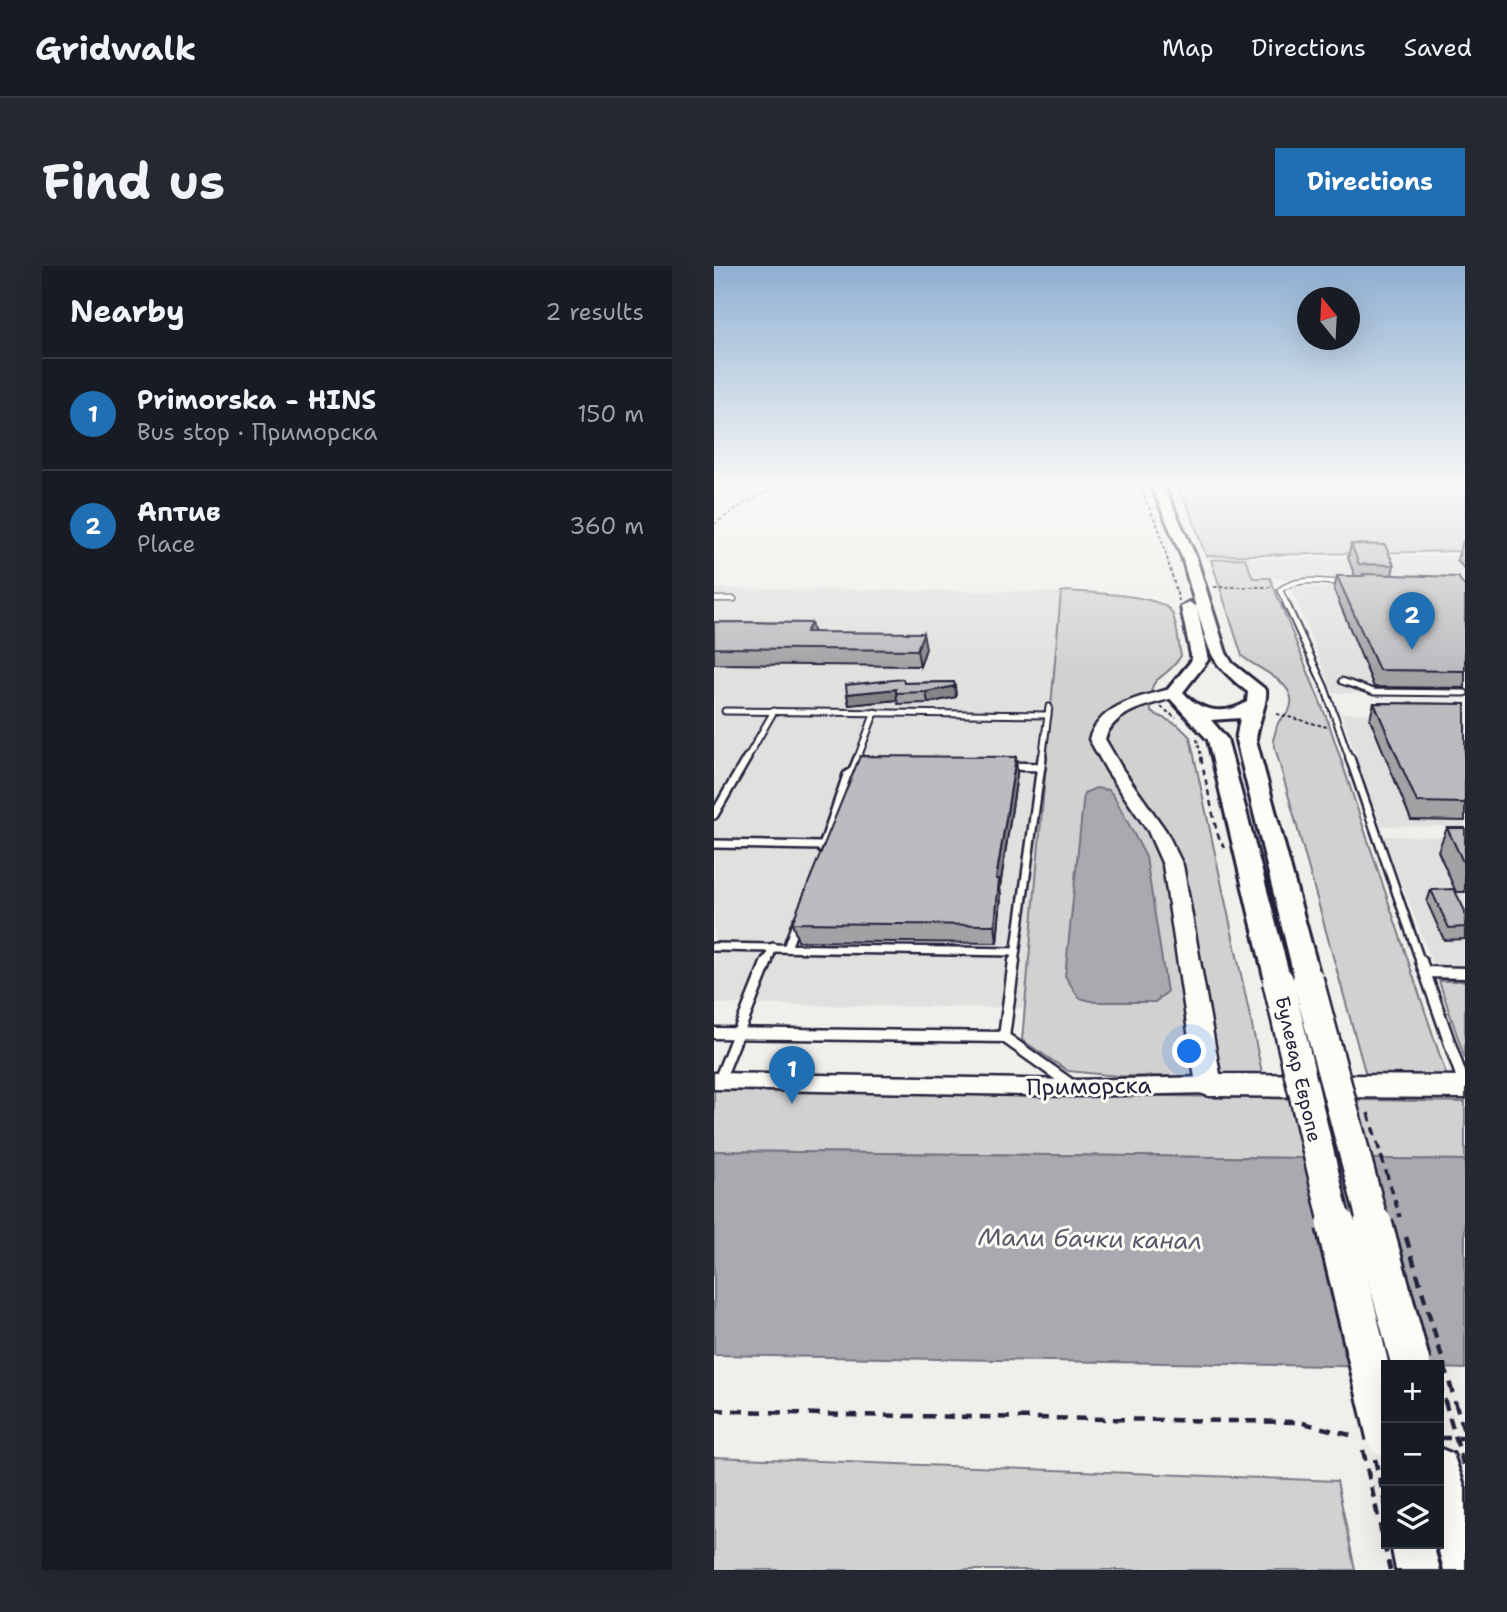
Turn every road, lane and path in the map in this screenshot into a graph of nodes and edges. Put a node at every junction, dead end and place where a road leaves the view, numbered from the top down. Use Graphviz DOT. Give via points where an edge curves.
graph roads {
  1 [pos="1164,546"];
  2 [pos="1169,546"];
  3 [pos="1184,546"];
  4 [pos="1351,583"];
  5 [pos="1211,587"];
  6 [pos="1282,587"];
  7 [pos="714,599"];
  8 [pos="734,599"];
  9 [pos="1180,607"];
  10 [pos="1186,678"];
  11 [pos="1240,678"];
  12 [pos="1342,681"];
  13 [pos="1465,693"];
  14 [pos="1163,700"];
  15 [pos="1255,705"];
  16 [pos="725,711"];
  17 [pos="774,711"];
  18 [pos="875,712"];
  19 [pos="1277,714"];
  20 [pos="1189,718"];
  21 [pos="1340,732"];
  22 [pos="873,764"];
  23 [pos="1000,766"];
  24 [pos="1041,767"];
  25 [pos="854,768"];
  26 [pos="714,815"];
  27 [pos="714,845"];
  28 [pos="824,846"];
  29 [pos="1227,851"];
  30 [pos="819,859"];
  31 [pos="801,910"];
  32 [pos="714,947"];
  33 [pos="772,947"];
  34 [pos="787,948"];
  35 [pos="1015,952"];
  36 [pos="1426,972"];
  37 [pos="1465,972"];
  38 [pos="1293,980"];
  39 [pos="714,1033"];
  40 [pos="738,1034"];
  41 [pos="1004,1037"];
  42 [pos="717,1081"];
  43 [pos="1209,1085"];
  44 [pos="1465,1087"];
  45 [pos="1075,1088"];
  46 [pos="1365,1102"];
  47 [pos="1401,1222"];
  48 [pos="1405,1235"];
  49 [pos="1409,1360"];
  50 [pos="1444,1398"];
  51 [pos="714,1410"];
  52 [pos="1376,1437"];
  53 [pos="1465,1437"];
  54 [pos="1444,1438"];
  55 [pos="1465,1470"];
  56 [pos="1444,1486"];
  57 [pos="1413,1549"];
  58 [pos="1465,1567"];
  59 [pos="1418,1570"];
  1 -- 9 [label="path"];
  2 -- 10 [label="main road" via="1199,653 1198,666"];
  3 -- 11 [label="main road" via="1218,653"];
  4 -- 6 [label="lane"];
  5 -- 6 [label="path"];
  6 -- 21 [label="lane, Приморска"];
  7 -- 8 [label="lane"];
  10 -- 11 [label="main road" via="1207,673"];
  10 -- 14 [label="main road"];
  11 -- 15 [label="main road" via="1257,690"];
  12 -- 13 [label="lane" via="1374,692"];
  14 -- 20 [label="main road, Булевар Европе"];
  14 -- 20 [label="path"];
  14 -- 43 [label="street" via="1114,713 1098,729 1097,739 1155,824 1173,865"];
  15 -- 20 [label="main road" via="1235,715"];
  15 -- 38 [label="main road, Булевар Европе" via="1245,740"];
  16 -- 17 [label="lane"];
  17 -- 18 [label="lane"];
  17 -- 26 [label="lane"];
  18 -- 24 [label="lane" via="1049,711"];
  18 -- 25 [label="lane"];
  19 -- 21 [label="path"];
  20 -- 29 [label="path" via="1198,740 1217,833"];
  20 -- 38 [label="main road, Булевар Европе" via="1217,739"];
  21 -- 36 [label="lane, Приморска"];
  22 -- 25 [label="lane"];
  23 -- 24 [label="lane"];
  24 -- 35 [label="lane"];
  25 -- 28 [label="lane" via="847,775"];
  27 -- 28 [label="lane"];
  28 -- 30 [label="lane"];
  31 -- 34 [label="lane"];
  32 -- 33 [label="lane"];
  33 -- 34 [label="lane"];
  33 -- 40 [label="lane"];
  34 -- 35 [label="lane"];
  35 -- 41 [label="lane"];
  36 -- 37 [label="lane"];
  36 -- 44 [label="lane, Приморска"];
  38 -- 49 [label="main road, Булевар Европе, bridge"];
  38 -- 52 [label="main road, Булевар Европе, bridge"];
  39 -- 40 [label="lane"];
  40 -- 41 [label="lane"];
  40 -- 42 [label="lane"];
  41 -- 45 [label="lane"];
  42 -- 45 [label="street, Приморска"];
  43 -- 44 [label="street, Приморска"];
  43 -- 45 [label="street, Приморска"];
  46 -- 47 [label="path, bridge"];
  48 -- 53 [label="path, bridge"];
  50 -- 55 [label="path, bridge"];
  51 -- 52 [label="path" via="1299,1422 1354,1437"];
  53 -- 54 [label="path"];
  56 -- 58 [label="main road"];
  57 -- 59 [label="main road"];
}
